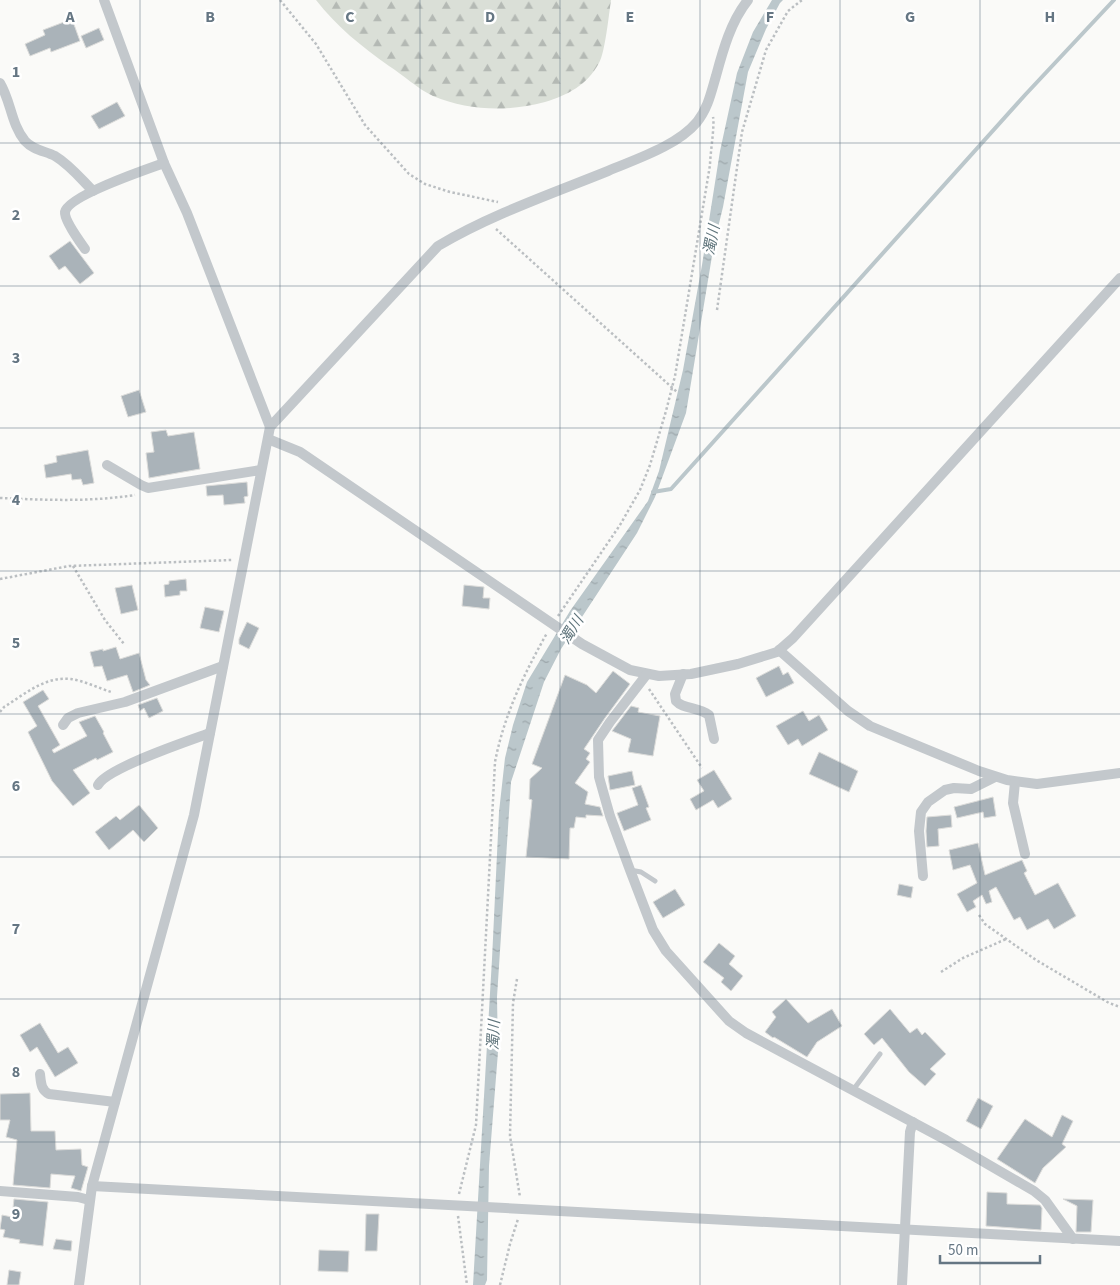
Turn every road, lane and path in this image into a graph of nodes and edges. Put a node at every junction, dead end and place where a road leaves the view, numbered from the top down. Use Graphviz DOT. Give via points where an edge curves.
graph roads {
  1 [pos="104,0"];
  2 [pos="280,0"];
  3 [pos="748,0"];
  4 [pos="802,0"];
  5 [pos="0,84"];
  6 [pos="164,163"];
  7 [pos="93,191"];
  8 [pos="499,202"];
  9 [pos="487,221"];
  10 [pos="85,249"];
  11 [pos="1120,278"];
  12 [pos="717,310"];
  13 [pos="677,392"];
  14 [pos="270,427"];
  15 [pos="268,439"];
  16 [pos="107,465"];
  17 [pos="261,470"];
  18 [pos="152,487"];
  19 [pos="0,498"];
  20 [pos="243,560"];
  21 [pos="73,566"];
  22 [pos="0,579"];
  23 [pos="124,644"];
  24 [pos="779,650"];
  25 [pos="223,666"];
  26 [pos="683,674"];
  27 [pos="645,676"];
  28 [pos="125,702"];
  29 [pos="0,712"];
  30 [pos="63,725"];
  31 [pos="210,733"];
  32 [pos="714,739"];
  33 [pos="702,768"];
  34 [pos="1120,772"];
  35 [pos="995,777"];
  36 [pos="1015,782"];
  37 [pos="98,785"];
  38 [pos="1025,854"];
  39 [pos="630,870"];
  40 [pos="922,876"];
  41 [pos="655,881"];
  42 [pos="979,915"];
  43 [pos="1006,939"];
  44 [pos="941,972"];
  45 [pos="517,979"];
  46 [pos="1120,1007"];
  47 [pos="880,1054"];
  48 [pos="40,1074"];
  49 [pos="853,1090"];
  50 [pos="115,1102"];
  51 [pos="913,1122"];
  52 [pos="92,1186"];
  53 [pos="0,1191"];
  54 [pos="89,1200"];
  55 [pos="458,1206"];
  56 [pos="522,1209"];
  57 [pos="905,1230"];
  58 [pos="1073,1239"];
  59 [pos="1120,1241"];
  60 [pos="78,1285"];
  61 [pos="467,1285"];
  62 [pos="500,1285"];
  63 [pos="902,1285"];
  1 -- 6 [label="street"];
  2 -- 8 [label="path" via="316,44 364,124 409,174 425,184 450,192"];
  3 -- 9 [label="street" via="734,23 707,107 696,123 676,139 642,157"];
  4 -- 12 [label="path" via="788,11 766,50 742,132"];
  5 -- 7 [label="street" via="23,139 31,147 55,156"];
  6 -- 7 [label="street"];
  6 -- 14 [label="street" via="187,212"];
  7 -- 10 [label="street" via="71,203 65,214"];
  9 -- 13 [label="path"];
  9 -- 14 [label="street" via="438,246"];
  11 -- 24 [label="street"];
  14 -- 15 [label="street"];
  15 -- 17 [label="street"];
  15 -- 27 [label="street" via="300,452 582,644"];
  16 -- 18 [label="street" via="141,485"];
  17 -- 18 [label="street"];
  17 -- 20 [label="street"];
  18 -- 19 [label="path" via="144,494 122,497"];
  20 -- 21 [label="path"];
  20 -- 25 [label="street"];
  21 -- 22 [label="path"];
  21 -- 23 [label="path" via="105,620"];
  24 -- 26 [label="street" via="738,664"];
  24 -- 35 [label="street" via="848,711 870,726"];
  25 -- 28 [label="street"];
  25 -- 31 [label="street"];
  26 -- 27 [label="street"];
  26 -- 32 [label="street" via="675,694 676,701 709,715"];
  27 -- 33 [label="path"];
  27 -- 39 [label="street" via="598,740 599,777"];
  28 -- 29 [label="path" via="112,693 72,679 52,679"];
  28 -- 30 [label="street" via="78,712"];
  31 -- 37 [label="street" via="114,772"];
  31 -- 50 [label="street" via="194,816"];
  34 -- 36 [label="street" via="1038,784"];
  35 -- 36 [label="street"];
  35 -- 40 [label="street" via="972,789 945,790 928,802 921,812 919,831"];
  36 -- 38 [label="street" via="1014,803"];
  39 -- 41 [label="lane" via="641,872"];
  39 -- 49 [label="street" via="653,930 666,951 729,1021"];
  42 -- 43 [label="path" via="985,924"];
  43 -- 44 [label="path" via="962,958"];
  43 -- 46 [label="path" via="1036,960"];
  45 -- 56 [label="path" via="513,1003 510,1136"];
  47 -- 49 [label="lane"];
  48 -- 50 [label="street" via="41,1086 49,1094"];
  49 -- 51 [label="street"];
  50 -- 52 [label="street"];
  51 -- 57 [label="street"];
  51 -- 58 [label="street" via="1040,1195"];
  52 -- 54 [label="street"];
  52 -- 55 [label="street"];
  53 -- 54 [label="street"];
  54 -- 60 [label="street"];
  55 -- 56 [label="street"];
  55 -- 61 [label="path"];
  56 -- 57 [label="street"];
  56 -- 62 [label="path"];
  57 -- 58 [label="street"];
  57 -- 63 [label="street"];
  58 -- 59 [label="street"];
}
